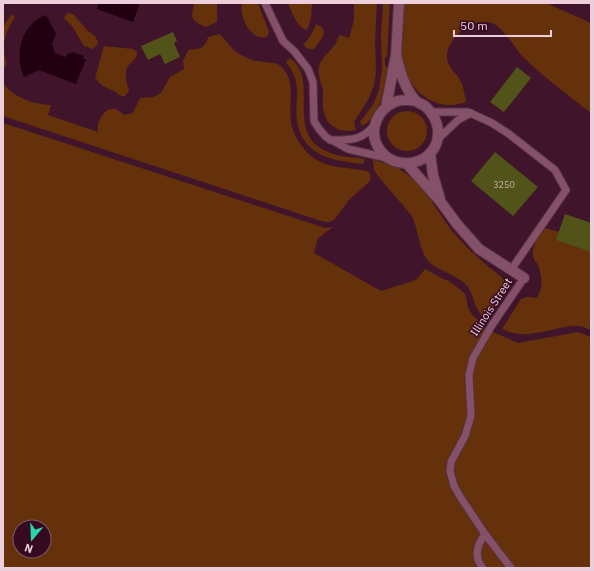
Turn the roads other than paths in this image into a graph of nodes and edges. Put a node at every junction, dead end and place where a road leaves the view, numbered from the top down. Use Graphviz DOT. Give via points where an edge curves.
graph roads {
  1 [pos="264,3"];
  2 [pos="399,3"];
  3 [pos="396,55"];
  4 [pos="416,101"];
  5 [pos="386,107"];
  6 [pos="431,112"];
  7 [pos="471,113"];
  8 [pos="375,124"];
  9 [pos="330,140"];
  10 [pos="437,140"];
  11 [pos="430,153"];
  12 [pos="388,158"];
  13 [pos="407,164"];
  14 [pos="440,201"];
  15 [pos="511,270"];
  16 [pos="524,278"];
  17 [pos="485,534"];
  18 [pos="483,568"];
  19 [pos="511,568"];
  1 -- 9 [label="lane" via="283,41 308,69 313,82 314,121"];
  2 -- 3 [label="street"];
  3 -- 4 [label="street" via="404,83"];
  3 -- 5 [label="street"];
  4 -- 5 [label="street" via="405,100"];
  4 -- 6 [label="street"];
  5 -- 8 [label="street"];
  6 -- 7 [label="lane"];
  6 -- 10 [label="street" via="438,130"];
  7 -- 10 [label="lane" via="458,120"];
  7 -- 15 [label="lane" via="509,134 555,170 566,190"];
  8 -- 9 [label="lane" via="361,136"];
  8 -- 12 [label="street" via="376,144"];
  9 -- 12 [label="lane" via="348,149"];
  10 -- 11 [label="street"];
  11 -- 13 [label="street" via="423,159"];
  11 -- 14 [label="street, Illinois Street"];
  12 -- 13 [label="street" via="397,163"];
  13 -- 14 [label="street, Illinois Street"];
  14 -- 15 [label="street, Illinois Street" via="479,249"];
  15 -- 16 [label="street, Illinois Street"];
  16 -- 17 [label="lane, Illinois Street" via="473,358 469,375 471,416 465,436 451,462 450,471 454,486"];
  17 -- 18 [label="lane" via="478,543 477,555 478,563"];
  17 -- 19 [label="lane, Illinois Street"];
}
